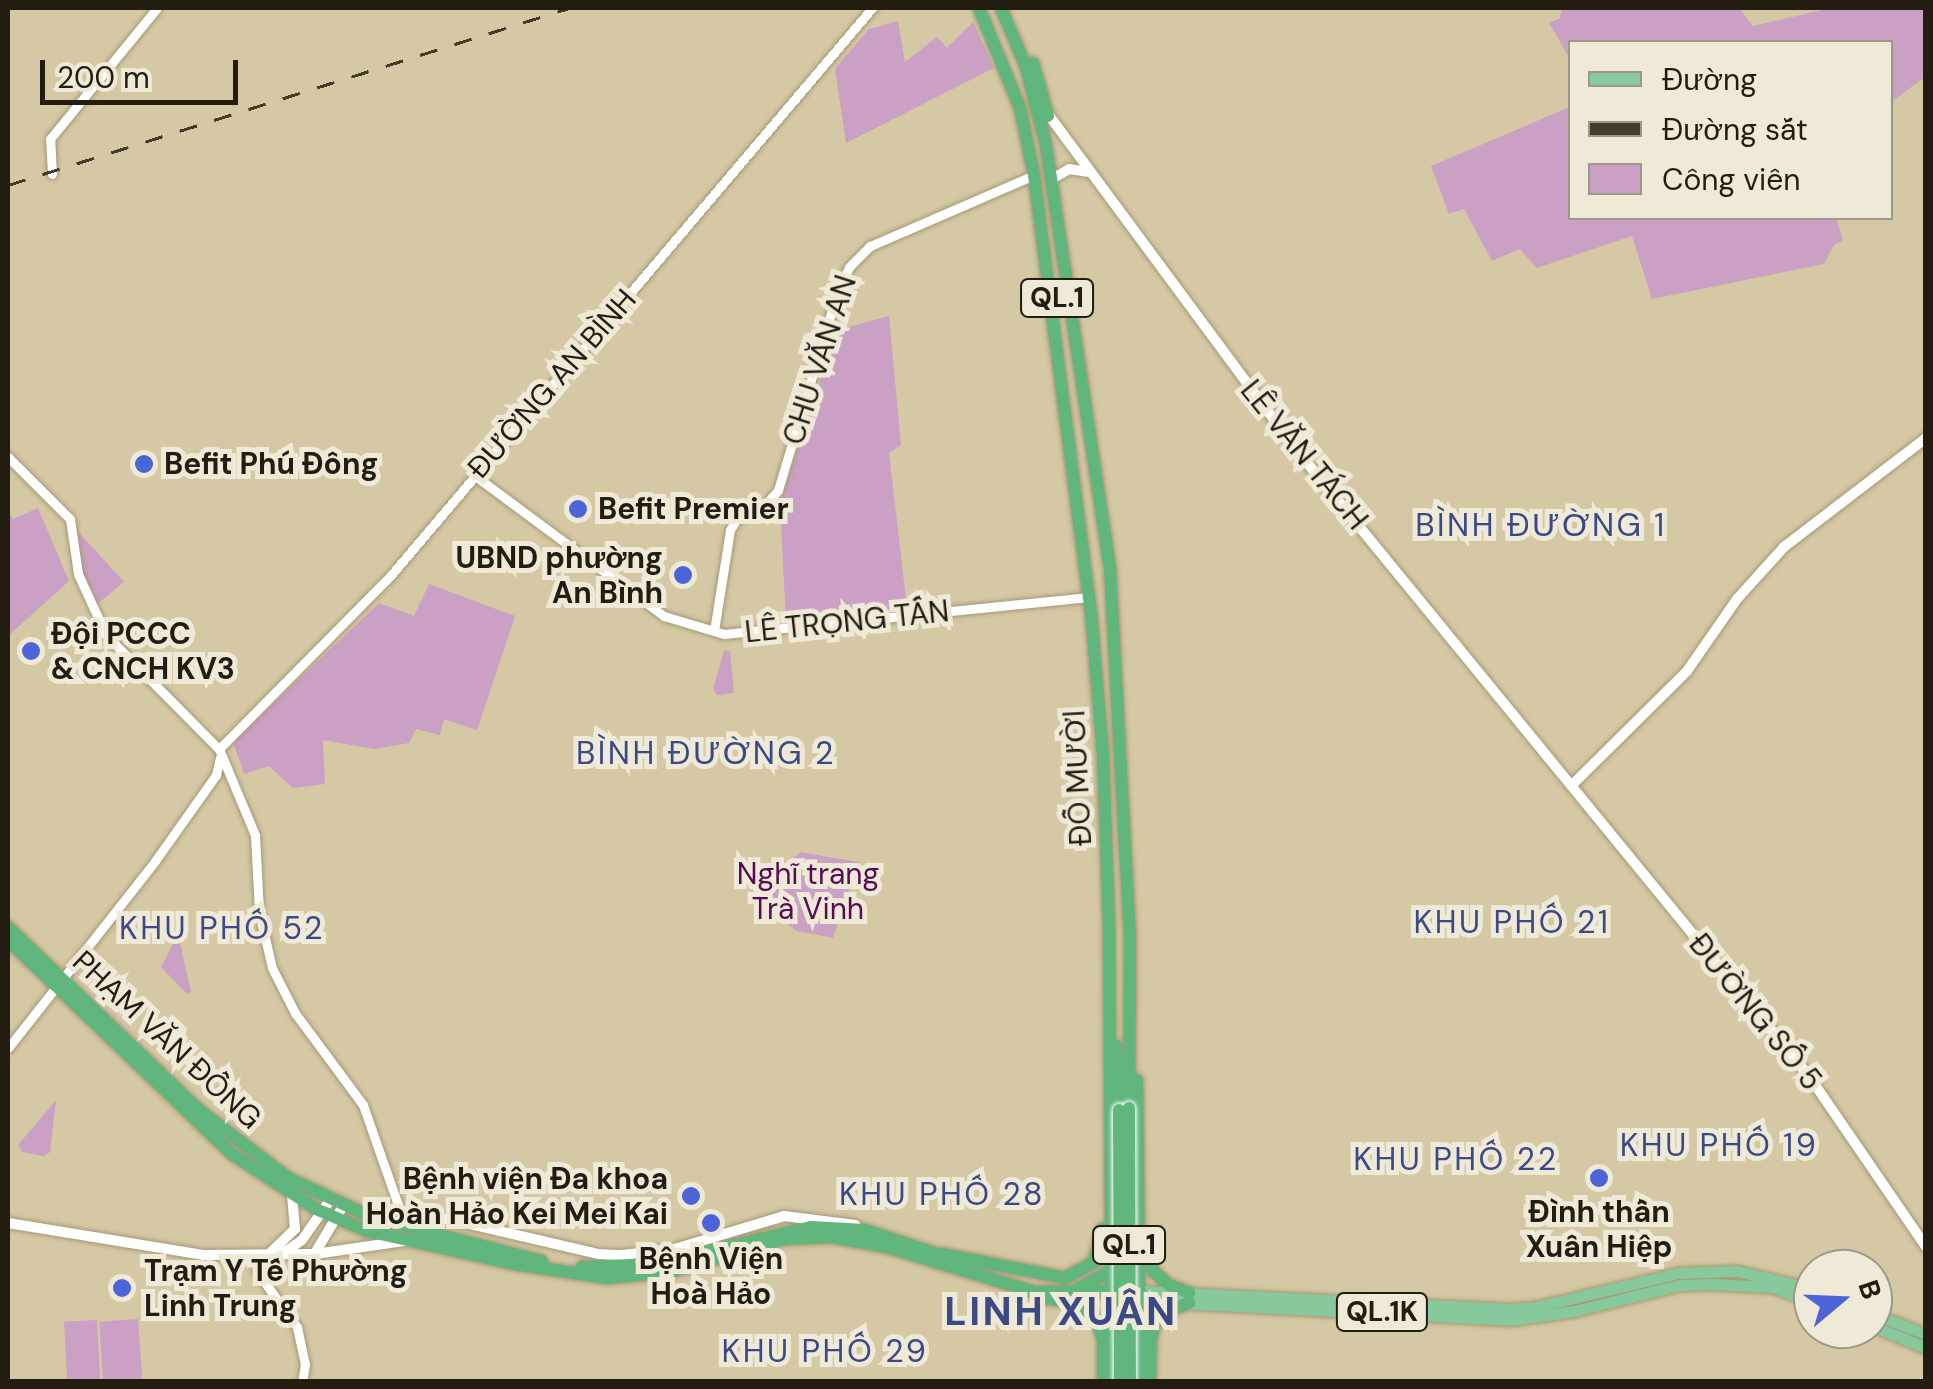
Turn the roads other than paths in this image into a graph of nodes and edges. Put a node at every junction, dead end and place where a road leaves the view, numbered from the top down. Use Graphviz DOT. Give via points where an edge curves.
graph roads {
  1 [pos="157,8"];
  2 [pos="872,8"];
  3 [pos="970,8"];
  4 [pos="979,8"];
  5 [pos="987,8"];
  6 [pos="1005,8"];
  7 [pos="1036,99"];
  8 [pos="1048,114"];
  9 [pos="1023,120"];
  10 [pos="52,169"];
  11 [pos="1088,172"];
  12 [pos="1036,174"];
  13 [pos="1056,176"];
  14 [pos="1926,438"];
  15 [pos="8,457"];
  16 [pos="474,475"];
  17 [pos="1116,593"];
  18 [pos="1093,596"];
  19 [pos="714,631"];
  20 [pos="220,750"];
  21 [pos="1572,785"];
  22 [pos="8,927"];
  23 [pos="8,940"];
  24 [pos="59,980"];
  25 [pos="1108,980"];
  26 [pos="1115,994"];
  27 [pos="1130,1028"];
  28 [pos="1112,1039"];
  29 [pos="8,1048"];
  30 [pos="1124,1109"];
  31 [pos="1108,1129"];
  32 [pos="1139,1129"];
  33 [pos="292,1194"];
  34 [pos="337,1208"];
  35 [pos="320,1211"];
  36 [pos="8,1223"];
  37 [pos="404,1226"];
  38 [pos="405,1241"];
  39 [pos="1926,1247"];
  40 [pos="314,1254"];
  41 [pos="260,1256"];
  42 [pos="279,1256"];
  43 [pos="938,1259"];
  44 [pos="1110,1268"];
  45 [pos="1140,1269"];
  46 [pos="1793,1284"];
  47 [pos="1074,1291"];
  48 [pos="1793,1295"];
  49 [pos="1110,1296"];
  50 [pos="1140,1296"];
  51 [pos="1167,1297"];
  52 [pos="1189,1298"];
  53 [pos="1893,1322"];
  54 [pos="1112,1326"];
  55 [pos="1140,1327"];
  56 [pos="1893,1334"];
  57 [pos="1926,1334"];
  58 [pos="1926,1348"];
  59 [pos="302,1382"];
  60 [pos="1103,1382"];
  61 [pos="1112,1382"];
  62 [pos="1120,1382"];
  63 [pos="1130,1382"];
  64 [pos="1140,1382"];
  65 [pos="1150,1382"];
  1 -- 10 [label="street" via="50,140"];
  2 -- 16 [label="street, ĐƯỜNG AN BÌNH"];
  3 -- 9 [label="highway, QL.1" via="1014,113"];
  4 -- 9 [label="highway, QL.1"];
  5 -- 12 [label="highway, ĐỖ MƯỜI / QL.1" via="1021,93"];
  6 -- 7 [label="highway, ĐỖ MƯỜI / QL.1"];
  6 -- 8 [label="highway, ĐỖ MƯỜI / QL.1" via="1028,49"];
  7 -- 8 [label="main road, LÊ VĂN TÁCH"];
  7 -- 13 [label="highway, ĐỖ MƯỜI / QL.1"];
  8 -- 11 [label="main road, LÊ VĂN TÁCH"];
  8 -- 13 [label="highway, ĐỖ MƯỜI / QL.1"];
  9 -- 12 [label="highway, QL.1"];
  11 -- 13 [label="main road"];
  11 -- 21 [label="main road, LÊ VĂN TÁCH" via="1293,445"];
  12 -- 18 [label="highway, ĐỖ MƯỜI / QL.1"];
  12 -- 19 [label="street, CHU VĂN AN" via="870,246 849,267 778,490 730,530"];
  13 -- 17 [label="highway, ĐỖ MƯỜI / QL.1"];
  14 -- 21 [label="main road" via="1784,547 1687,671"];
  15 -- 20 [label="street" via="70,519 78,574 106,635"];
  16 -- 19 [label="street, LÊ TRỌNG TẤN" via="664,616"];
  16 -- 20 [label="street, ĐƯỜNG AN BÌNH" via="391,575"];
  17 -- 18 [label="highway"];
  17 -- 27 [label="highway, ĐỖ MƯỜI / QL.1"];
  18 -- 19 [label="street, LÊ TRỌNG TẤN" via="818,628"];
  18 -- 25 [label="highway, ĐỖ MƯỜI / QL.1"];
  18 -- 26 [label="highway, ĐỖ MƯỜI / QL.1" via="1112,771"];
  20 -- 24 [label="street, ĐƯỜNG AN BÌNH" via="216,775 156,861"];
  20 -- 37 [label="street" via="254,835 259,912 272,968 294,1012 363,1105"];
  21 -- 39 [label="main road, ĐƯỜNG SỐ 5" via="1809,1076"];
  22 -- 24 [label="highway, PHẠM VĂN ĐỒNG"];
  23 -- 24 [label="highway, PHẠM VĂN ĐỒNG"];
  24 -- 29 [label="street, ĐƯỜNG AN BÌNH"];
  24 -- 33 [label="highway, PHẠM VĂN ĐỒNG" via="207,1132"];
  24 -- 34 [label="highway, PHẠM VĂN ĐỒNG" via="239,1145"];
  25 -- 26 [label="highway, QL.1"];
  25 -- 28 [label="highway, ĐỖ MƯỜI / QL.1"];
  26 -- 28 [label="highway, ĐỖ MƯỜI / QL.1"];
  27 -- 30 [label="highway, ĐỖ MƯỜI / QL.1"];
  27 -- 32 [label="highway, ĐỖ MƯỜI / QL.1"];
  28 -- 30 [label="highway, ĐỖ MƯỜI / QL.1"];
  28 -- 31 [label="highway, ĐỖ MƯỜI / QL.1"];
  30 -- 62 [label="highway, QL.1, bridge"];
  30 -- 63 [label="highway, QL.1, bridge"];
  31 -- 43 [label="highway" via="1101,1148 1103,1231 1098,1254 1084,1271 1048,1278 960,1255"];
  31 -- 44 [label="highway, ĐỖ MƯỜI / QL.1"];
  32 -- 45 [label="highway, ĐỖ MƯỜI / QL.1"];
  32 -- 52 [label="highway" via="1146,1147 1151,1265"];
  33 -- 35 [label="highway, PHẠM VĂN ĐỒNG"];
  33 -- 41 [label="main road" via="295,1229"];
  34 -- 35 [label="highway, PHẠM VĂN ĐỒNG"];
  34 -- 37 [label="highway, PHẠM VĂN ĐỒNG"];
  34 -- 38 [label="highway, PHẠM VĂN ĐỒNG"];
  34 -- 40 [label="main road"];
  35 -- 42 [label="main road" via="302,1240"];
  36 -- 41 [label="main road" via="183,1253"];
  37 -- 43 [label="highway, PHẠM VĂN ĐỒNG" via="546,1262 603,1268 657,1264 797,1228 865,1230"];
  38 -- 40 [label="main road"];
  38 -- 43 [label="highway, PHẠM VĂN ĐỒNG" via="607,1278 670,1272 800,1237 873,1243"];
  40 -- 42 [label="main road"];
  41 -- 42 [label="main road"];
  41 -- 59 [label="street" via="258,1272 297,1327"];
  43 -- 47 [label="highway, PHẠM VĂN ĐỒNG" via="1049,1291"];
  43 -- 60 [label="highway" via="946,1272 1087,1309 1101,1329"];
  44 -- 45 [label="highway"];
  44 -- 47 [label="highway"];
  44 -- 49 [label="highway, ĐỖ MƯỜI / QL.1"];
  45 -- 50 [label="highway, ĐỖ MƯỜI / QL.1"];
  45 -- 51 [label="highway"];
  46 -- 52 [label="main road, QL.1K" via="1736,1270 1679,1273 1510,1309"];
  47 -- 49 [label="highway, PHẠM VĂN ĐỒNG"];
  47 -- 54 [label="highway"];
  48 -- 52 [label="main road, QL.1K" via="1772,1288 1680,1285 1510,1320"];
  49 -- 50 [label="highway, PHẠM VĂN ĐỒNG"];
  49 -- 54 [label="highway, ĐỖ MƯỜI / QL.1"];
  50 -- 51 [label="main road, QL.1K"];
  50 -- 55 [label="highway, ĐỖ MƯỜI / QL.1"];
  51 -- 52 [label="main road, QL.1K"];
  51 -- 55 [label="highway"];
  52 -- 65 [label="highway" via="1154,1326"];
  53 -- 57 [label="main road"];
  54 -- 55 [label="highway"];
  54 -- 61 [label="highway, ĐỖ MƯỜI / QL.1"];
  55 -- 64 [label="highway, ĐỖ MƯỜI / QL.1"];
  56 -- 58 [label="main road"];
}
